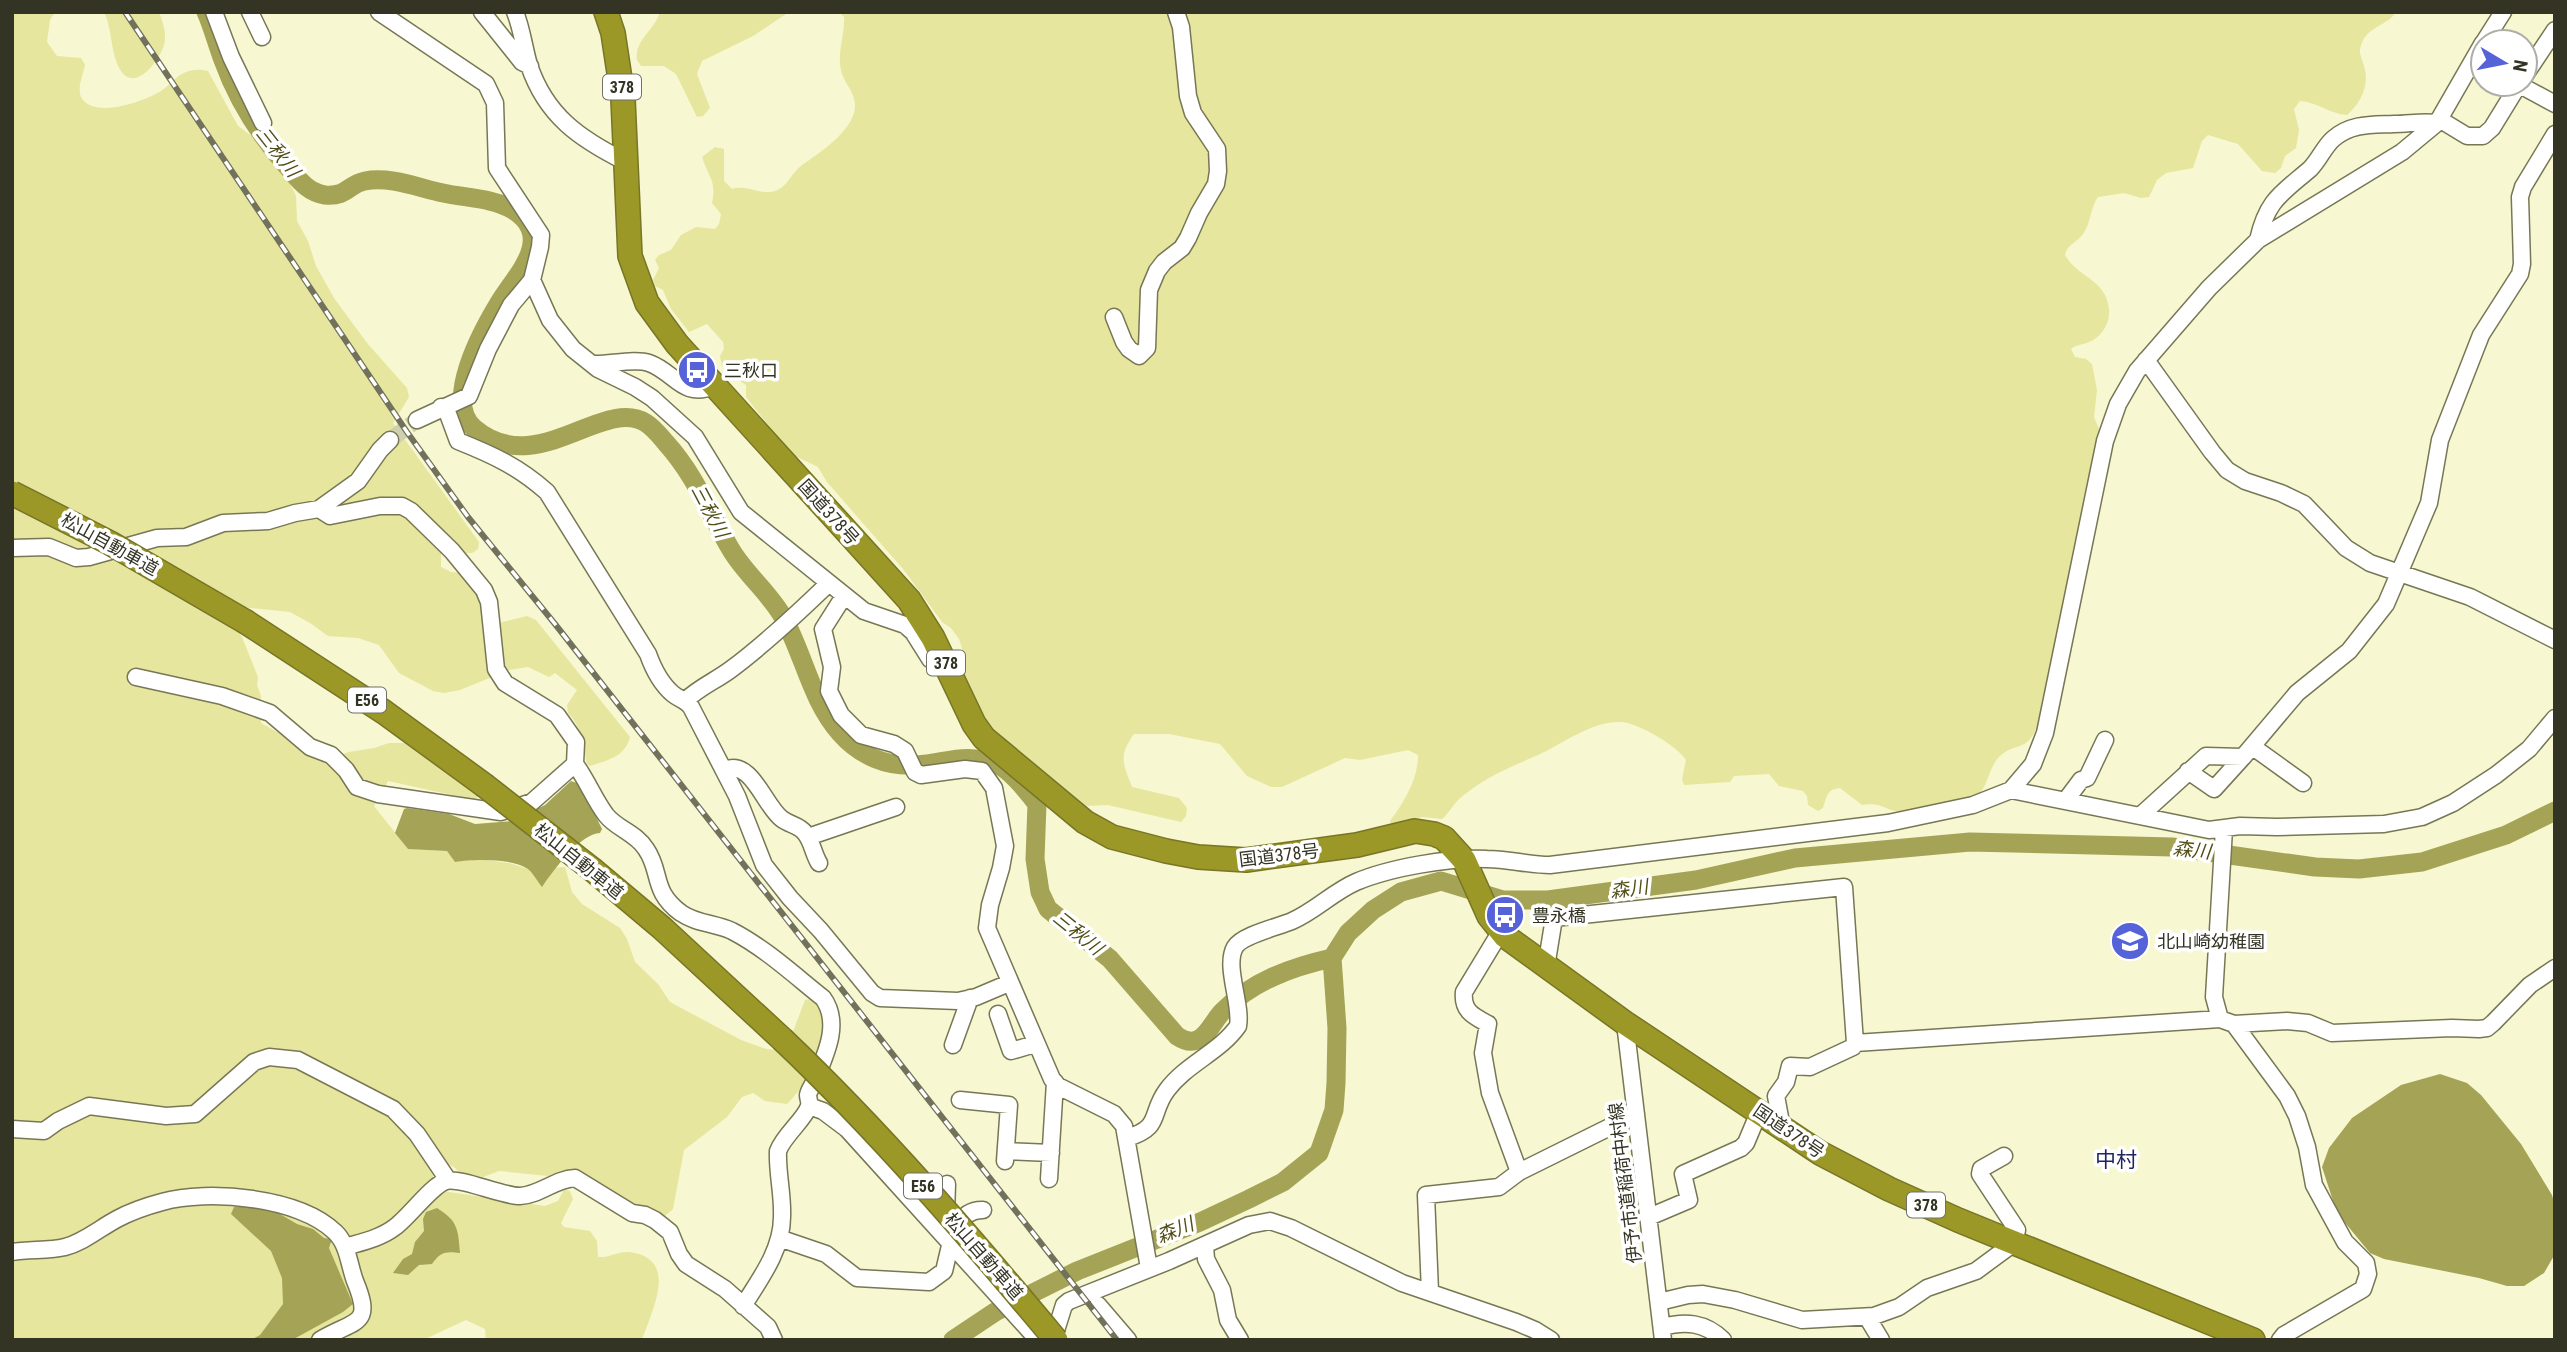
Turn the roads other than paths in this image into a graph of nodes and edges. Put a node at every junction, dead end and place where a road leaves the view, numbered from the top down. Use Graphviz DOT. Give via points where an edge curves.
graph roads {
  1 [pos="214,12"];
  2 [pos="250,12"];
  3 [pos="379,12"];
  4 [pos="482,12"];
  5 [pos="515,12"];
  6 [pos="606,12"];
  7 [pos="1176,12"];
  8 [pos="2503,12"];
  9 [pos="2494,28"];
  10 [pos="2555,30"];
  11 [pos="262,37"];
  12 [pos="2539,54"];
  13 [pos="530,66"];
  14 [pos="2469,69"];
  15 [pos="2539,95"];
  16 [pos="2510,98"];
  17 [pos="2555,104"];
  18 [pos="2438,121"];
  19 [pos="263,123"];
  20 [pos="2555,134"];
  21 [pos="626,162"];
  22 [pos="2258,240"];
  23 [pos="532,280"];
  24 [pos="1114,317"];
  25 [pos="2146,360"];
  26 [pos="591,364"];
  27 [pos="714,386"];
  28 [pos="455,401"];
  29 [pos="417,420"];
  30 [pos="390,440"];
  31 [pos="12,493"];
  32 [pos="319,509"];
  33 [pos="12,548"];
  34 [pos="2400,574"];
  35 [pos="828,584"];
  36 [pos="844,596"];
  37 [pos="2555,640"];
  38 [pos="944,658"];
  39 [pos="136,677"];
  40 [pos="686,700"];
  41 [pos="2555,718"];
  42 [pos="2105,740"];
  43 [pos="2248,752"];
  44 [pos="575,764"];
  45 [pos="724,770"];
  46 [pos="2189,771"];
  47 [pos="2303,783"];
  48 [pos="2011,790"];
  49 [pos="2066,800"];
  50 [pos="896,807"];
  51 [pos="2140,816"];
  52 [pos="2224,829"];
  53 [pos="808,837"];
  54 [pos="819,863"];
  55 [pos="1467,867"];
  56 [pos="1495,923"];
  57 [pos="1546,967"];
  58 [pos="2555,968"];
  59 [pos="1009,983"];
  60 [pos="970,998"];
  61 [pos="998,1014"];
  62 [pos="2227,1022"];
  63 [pos="1625,1023"];
  64 [pos="1855,1043"];
  65 [pos="1035,1044"];
  66 [pos="953,1045"];
  67 [pos="1055,1082"];
  68 [pos="960,1100"];
  69 [pos="809,1106"];
  70 [pos="1759,1112"];
  71 [pos="1636,1114"];
  72 [pos="1782,1128"];
  73 [pos="12,1129"];
  74 [pos="1127,1138"];
  75 [pos="1051,1153"];
  76 [pos="2004,1156"];
  77 [pos="1519,1172"];
  78 [pos="1049,1179"];
  79 [pos="448,1180"];
  80 [pos="947,1184"];
  81 [pos="983,1210"];
  82 [pos="1649,1217"];
  83 [pos="779,1238"];
  84 [pos="950,1241"];
  85 [pos="2014,1243"];
  86 [pos="1205,1246"];
  87 [pos="345,1247"];
  88 [pos="12,1252"];
  89 [pos="1148,1264"];
  90 [pos="1430,1292"];
  91 [pos="1659,1302"];
  92 [pos="1098,1305"];
  93 [pos="743,1306"];
  94 [pos="1867,1317"];
  95 [pos="1662,1333"];
  96 [pos="320,1340"];
  97 [pos="774,1340"];
  98 [pos="1038,1340"];
  99 [pos="1054,1340"];
  100 [pos="1128,1340"];
  101 [pos="1240,1340"];
  102 [pos="1551,1340"];
  103 [pos="1723,1340"];
  104 [pos="1881,1340"];
  105 [pos="2253,1340"];
  106 [pos="2280,1340"];
  1 -- 19 [label="street"];
  2 -- 11 [label="street"];
  3 -- 23 [label="street" via="475,76 491,92 497,168 541,235"];
  4 -- 13 [label="street"];
  5 -- 13 [label="street"];
  6 -- 21 [label="highway, 国道378号 / 378" via="620,76"];
  7 -- 24 [label="street" via="1188,96 1219,159 1216,184 1182,248 1157,271 1149,290 1144,354 1129,349"];
  8 -- 9 [label="street"];
  10 -- 12 [label="street"];
  13 -- 21 [label="street" via="561,119 590,144"];
  14 -- 18 [label="street"];
  15 -- 17 [label="street"];
  16 -- 18 [label="street" via="2483,136 2467,136"];
  18 -- 22 [label="street" via="2402,152"];
  18 -- 22 [label="street" via="2360,125 2334,138 2311,168 2276,198 2263,217"];
  20 -- 34 [label="street" via="2520,197 2520,274 2481,335 2445,422 2429,503"];
  21 -- 27 [label="highway, 国道378号 / 378" via="627,231 637,280 660,323"];
  22 -- 25 [label="street"];
  23 -- 26 [label="street" via="550,320"];
  23 -- 28 [label="street" via="511,305 474,389"];
  25 -- 34 [label="street" via="2227,470 2295,499 2356,556"];
  25 -- 48 [label="street" via="2122,395 2105,441 2045,733 2033,764"];
  26 -- 27 [label="street" via="649,363 688,388"];
  26 -- 35 [label="street" via="635,387 672,415 695,437 741,512"];
  27 -- 38 [label="highway, 国道378号 / 378" via="909,600"];
  28 -- 29 [label="street"];
  28 -- 40 [label="street" via="448,414 458,441 499,457 548,492 654,669 673,694"];
  30 -- 32 [label="street" via="358,481"];
  31 -- 99 [label="highway, 松山自動車道 / E56, bridge" via="110,543 246,622 384,712 593,870 832,1087 973,1241"];
  32 -- 33 [label="street" via="268,521 223,523 186,537 157,538 89,557 76,558 49,547"];
  32 -- 44 [label="street" via="330,516 402,506 452,551 484,590 496,669 505,683 557,715 576,742"];
  34 -- 37 [label="street" via="2470,597"];
  34 -- 43 [label="street" via="2386,604 2355,644 2297,694"];
  35 -- 36 [label="street"];
  35 -- 40 [label="street" via="786,624"];
  36 -- 38 [label="street" via="875,616 905,625 930,659"];
  36 -- 59 [label="street" via="823,629 832,667 829,691 841,715 860,735 905,751 921,775 982,771 994,788 1005,846 987,929"];
  38 -- 55 [label="highway, 国道378号 / 378" via="984,738 1071,811 1112,836 1198,858 1229,861 1276,858 1415,831 1444,838"];
  39 -- 44 [label="street" via="222,696 270,713 310,747 331,755 357,787 377,794 501,812 531,802"];
  40 -- 45 [label="street"];
  41 -- 52 [label="street" via="2529,748 2496,775 2422,817 2384,824"];
  42 -- 49 [label="street" via="2087,778 2081,779"];
  43 -- 46 [label="street" via="2206,756"];
  43 -- 46 [label="street" via="2214,789"];
  43 -- 47 [label="street"];
  44 -- 69 [label="street" via="604,813 648,851 666,899 682,914 733,932 755,946 830,1007 831,1032 808,1093"];
  45 -- 53 [label="street" via="743,769 782,819 803,829"];
  45 -- 60 [label="street" via="764,865 872,992 880,998"];
  46 -- 51 [label="street"];
  48 -- 49 [label="street"];
  48 -- 55 [label="street" via="1973,805 1888,823 1550,865 1485,858"];
  49 -- 51 [label="street"];
  50 -- 53 [label="street"];
  51 -- 52 [label="street"];
  52 -- 62 [label="street" via="2214,997"];
  53 -- 54 [label="street"];
  55 -- 56 [label="highway, 国道378号 / 378"];
  55 -- 74 [label="street" via="1392,870 1354,883 1311,913 1240,942 1232,955 1238,1026 1166,1091 1150,1127"];
  56 -- 57 [label="highway, 国道378号 / 378"];
  56 -- 77 [label="street" via="1463,1001 1468,1013 1489,1028 1483,1053 1490,1093"];
  57 -- 63 [label="highway, 国道378号 / 378"];
  57 -- 64 [label="street" via="1555,918 1844,887"];
  58 -- 62 [label="street" via="2530,985 2493,1023 2479,1029 2332,1033 2308,1023"];
  59 -- 60 [label="street"];
  59 -- 65 [label="street"];
  60 -- 66 [label="street"];
  61 -- 65 [label="street" via="1011,1051"];
  62 -- 64 [label="street"];
  62 -- 106 [label="street" via="2287,1096 2307,1147 2314,1185 2345,1242 2367,1264 2363,1289"];
  63 -- 70 [label="highway, 国道378号 / 378"];
  63 -- 71 [label="street, 伊予市道稲荷中村線"];
  64 -- 72 [label="street" via="1810,1067 1790,1066 1776,1096"];
  65 -- 67 [label="street"];
  67 -- 74 [label="street" via="1114,1114"];
  67 -- 75 [label="street"];
  68 -- 75 [label="street" via="1009,1105 1006,1156"];
  69 -- 83 [label="street" via="778,1151"];
  69 -- 84 [label="street" via="847,1129"];
  70 -- 72 [label="highway, 国道378号 / 378"];
  70 -- 82 [label="street" via="1741,1148 1683,1174 1689,1200"];
  71 -- 77 [label="street"];
  71 -- 82 [label="street, 伊予市道稲荷中村線"];
  72 -- 85 [label="highway, 国道378号 / 378" via="1889,1189"];
  73 -- 79 [label="street" via="44,1131 89,1106 166,1116 195,1114 254,1062 281,1056 393,1109 417,1134"];
  74 -- 89 [label="street"];
  75 -- 78 [label="street"];
  76 -- 85 [label="street" via="1980,1174 2017,1230"];
  77 -- 90 [label="street" via="1494,1189 1426,1195"];
  79 -- 87 [label="street" via="394,1228"];
  79 -- 93 [label="street" via="519,1196 575,1178 632,1213 655,1220 670,1232 686,1264"];
  80 -- 84 [label="street" via="944,1203"];
  81 -- 84 [label="street" via="964,1216"];
  82 -- 91 [label="street, 伊予市道稲荷中村線"];
  83 -- 84 [label="street" via="825,1254 858,1278 922,1283 944,1271"];
  83 -- 93 [label="street"];
  84 -- 98 [label="street"];
  85 -- 94 [label="street" via="1976,1271 1927,1288 1892,1311"];
  85 -- 105 [label="highway, 国道378号 / 378"];
  86 -- 89 [label="street"];
  86 -- 90 [label="street" via="1270,1221"];
  86 -- 101 [label="street" via="1228,1320"];
  87 -- 88 [label="street" via="336,1233 316,1219 249,1197 162,1202 118,1218 65,1247"];
  87 -- 96 [label="street" via="364,1312 358,1320"];
  89 -- 99 [label="street" via="1069,1300 1058,1318"];
  90 -- 102 [label="street" via="1516,1322"];
  91 -- 94 [label="street" via="1703,1294 1802,1320"];
  91 -- 95 [label="street, 伊予市道稲荷中村線"];
  92 -- 100 [label="street"];
  93 -- 97 [label="street" via="768,1327"];
  94 -- 104 [label="street"];
  95 -- 103 [label="street" via="1677,1323 1698,1325"];
}
